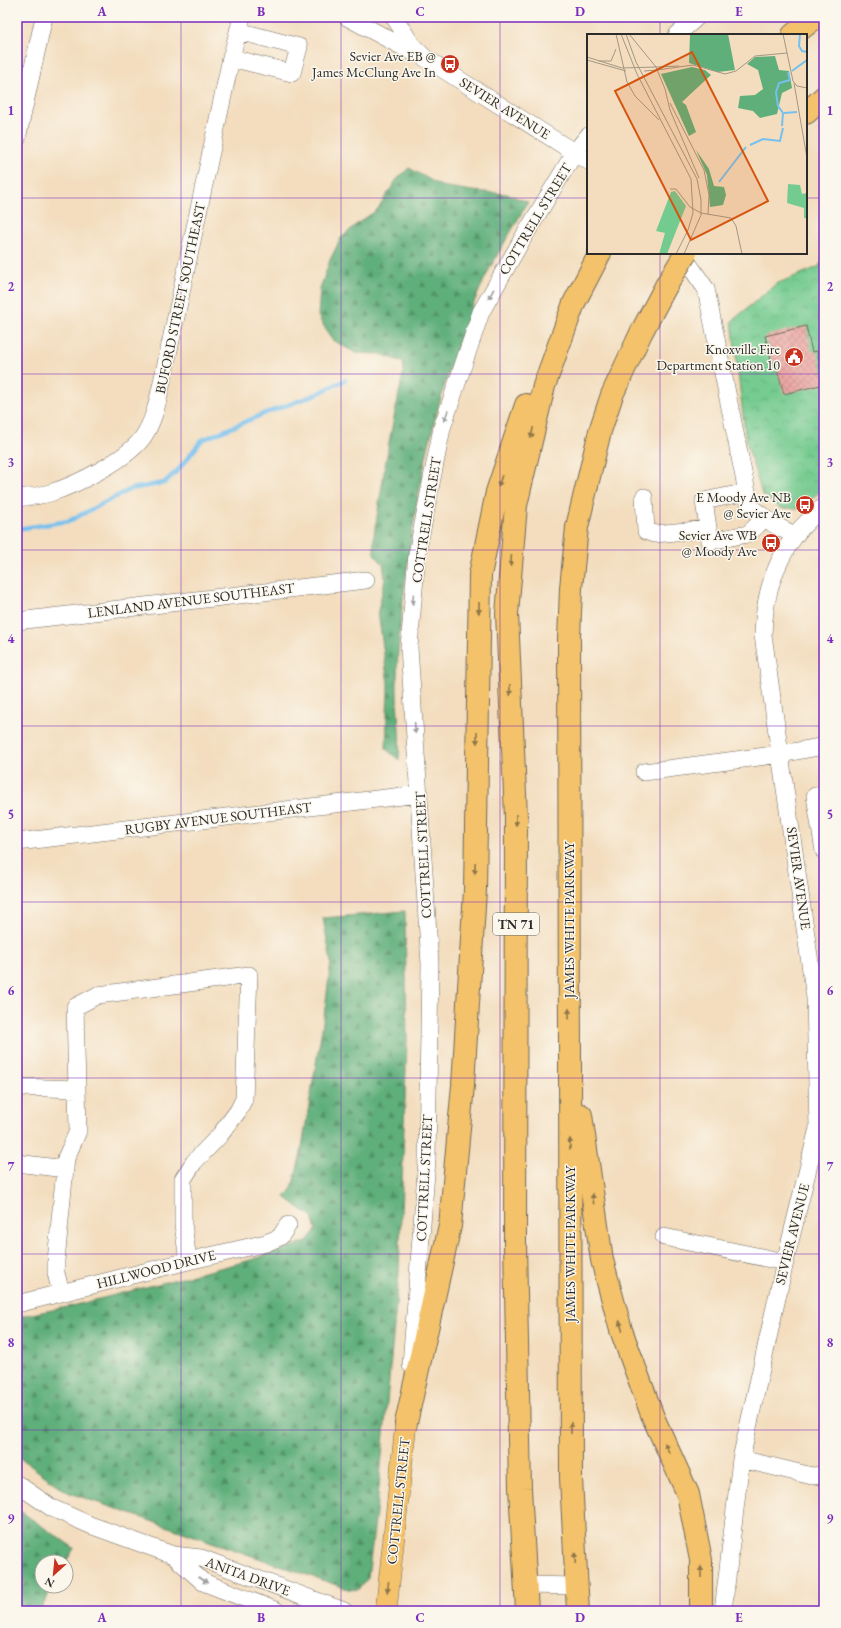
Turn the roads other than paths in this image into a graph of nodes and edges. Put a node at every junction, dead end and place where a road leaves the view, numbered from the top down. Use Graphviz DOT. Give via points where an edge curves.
graph roads {
  1 [pos="44,17"];
  2 [pos="347,17"];
  3 [pos="394,17"];
  4 [pos="697,17"];
  5 [pos="816,17"];
  6 [pos="240,24"];
  7 [pos="678,34"];
  8 [pos="794,34"];
  9 [pos="231,58"];
  10 [pos="425,58"];
  11 [pos="824,97"];
  12 [pos="807,112"];
  13 [pos="17,139"];
  14 [pos="587,139"];
  15 [pos="581,157"];
  16 [pos="599,254"];
  17 [pos="681,254"];
  18 [pos="685,254"];
  19 [pos="574,303"];
  20 [pos="747,492"];
  21 [pos="644,497"];
  22 [pos="17,498"];
  23 [pos="824,506"];
  24 [pos="765,518"];
  25 [pos="708,529"];
  26 [pos="794,535"];
  27 [pos="366,580"];
  28 [pos="17,621"];
  29 [pos="824,746"];
  30 [pos="781,754"];
  31 [pos="644,772"];
  32 [pos="419,794"];
  33 [pos="824,795"];
  34 [pos="17,842"];
  35 [pos="824,851"];
  36 [pos="816,946"];
  37 [pos="820,997"];
  38 [pos="570,1041"];
  39 [pos="17,1087"];
  40 [pos="77,1089"];
  41 [pos="821,1128"];
  42 [pos="17,1162"];
  43 [pos="65,1169"];
  44 [pos="288,1225"];
  45 [pos="664,1237"];
  46 [pos="188,1260"];
  47 [pos="785,1262"];
  48 [pos="61,1293"];
  49 [pos="17,1304"];
  50 [pos="406,1423"];
  51 [pos="741,1459"];
  52 [pos="824,1475"];
  53 [pos="17,1484"];
  54 [pos="173,1555"];
  55 [pos="525,1585"];
  56 [pos="577,1586"];
  57 [pos="277,1611"];
  58 [pos="344,1611"];
  59 [pos="386,1611"];
  60 [pos="527,1611"];
  61 [pos="578,1611"];
  62 [pos="702,1611"];
  63 [pos="723,1611"];
  1 -- 13 [label="street"];
  2 -- 10 [label="street"];
  3 -- 10 [label="street, SEVIER AVENUE" via="412,45"];
  4 -- 7 [label="street"];
  5 -- 8 [label="highway"];
  6 -- 9 [label="street, BUFORD STREET SOUTHEAST"];
  6 -- 9 [label="street" via="299,47 294,66 292,73"];
  9 -- 22 [label="street, BUFORD STREET SOUTHEAST" via="152,420 144,436 127,453 107,466 76,483 50,493"];
  10 -- 15 [label="street, SEVIER AVENUE"];
  11 -- 12 [label="highway"];
  14 -- 15 [label="street, COTTRELL STREET"];
  15 -- 32 [label="street, COTTRELL STREET, one-way" via="523,238 481,312 442,428 417,554 410,647"];
  16 -- 19 [label="highway, TN 71"];
  17 -- 20 [label="street" via="706,289"];
  38 -- 18 [label="highway, JAMES WHITE PARKWAY, one-way, bridge" via="568,639 577,527 600,431 612,395 641,333"];
  19 -- 50 [label="highway, one-way" via="529,396 497,492 480,575 475,890 463,1085 450,1226"];
  19 -- 55 [label="highway, TN 71, one-way" via="544,386 516,505 506,614 516,817 515,1243 520,1488"];
  20 -- 24 [label="street" via="750,507"];
  20 -- 25 [label="street" via="704,501"];
  21 -- 25 [label="street" via="646,531 654,534"];
  23 -- 26 [label="street, SEVIER AVENUE"];
  24 -- 25 [label="street" via="748,534 710,541"];
  24 -- 26 [label="street"];
  26 -- 30 [label="street, SEVIER AVENUE" via="773,574 764,615 763,635"];
  27 -- 28 [label="street, LENLAND AVENUE SOUTHEAST"];
  29 -- 30 [label="street"];
  30 -- 31 [label="street"];
  30 -- 36 [label="street, SEVIER AVENUE"];
  32 -- 34 [label="street, RUGBY AVENUE SOUTHEAST"];
  32 -- 50 [label="street, COTTRELL STREET" via="430,964 427,1160"];
  33 -- 35 [label="street" via="815,796"];
  36 -- 37 [label="street, SEVIER AVENUE"];
  37 -- 41 [label="street, SEVIER AVENUE"];
  56 -- 38 [label="highway, JAMES WHITE PARKWAY, one-way" via="571,1478"];
  62 -- 38 [label="highway, one-way" via="701,1560 688,1494 650,1409 622,1330 602,1260"];
  39 -- 40 [label="street"];
  40 -- 43 [label="street" via="78,1131 66,1158"];
  40 -- 46 [label="street" via="75,1007 98,995 250,975 244,1099 220,1135 194,1162 183,1179 183,1224"];
  41 -- 47 [label="street, SEVIER AVENUE"];
  42 -- 43 [label="street"];
  43 -- 48 [label="street" via="56,1261"];
  44 -- 46 [label="street, HILLWOOD DRIVE" via="280,1237 266,1243"];
  45 -- 47 [label="street"];
  46 -- 48 [label="street, HILLWOOD DRIVE"];
  47 -- 51 [label="street, SEVIER AVENUE"];
  48 -- 49 [label="street, HILLWOOD DRIVE"];
  50 -- 59 [label="main road, COTTRELL STREET, one-way"];
  51 -- 52 [label="street" via="812,1476"];
  51 -- 63 [label="street, SEVIER AVENUE"];
  53 -- 54 [label="street, ANITA DRIVE" via="52,1508 90,1525"];
  54 -- 57 [label="street, ANITA DRIVE, one-way" via="203,1582"];
  54 -- 58 [label="street, ANITA DRIVE" via="201,1558"];
  55 -- 56 [label="street"];
  55 -- 60 [label="highway, TN 71"];
  56 -- 61 [label="highway, JAMES WHITE PARKWAY"];
}
